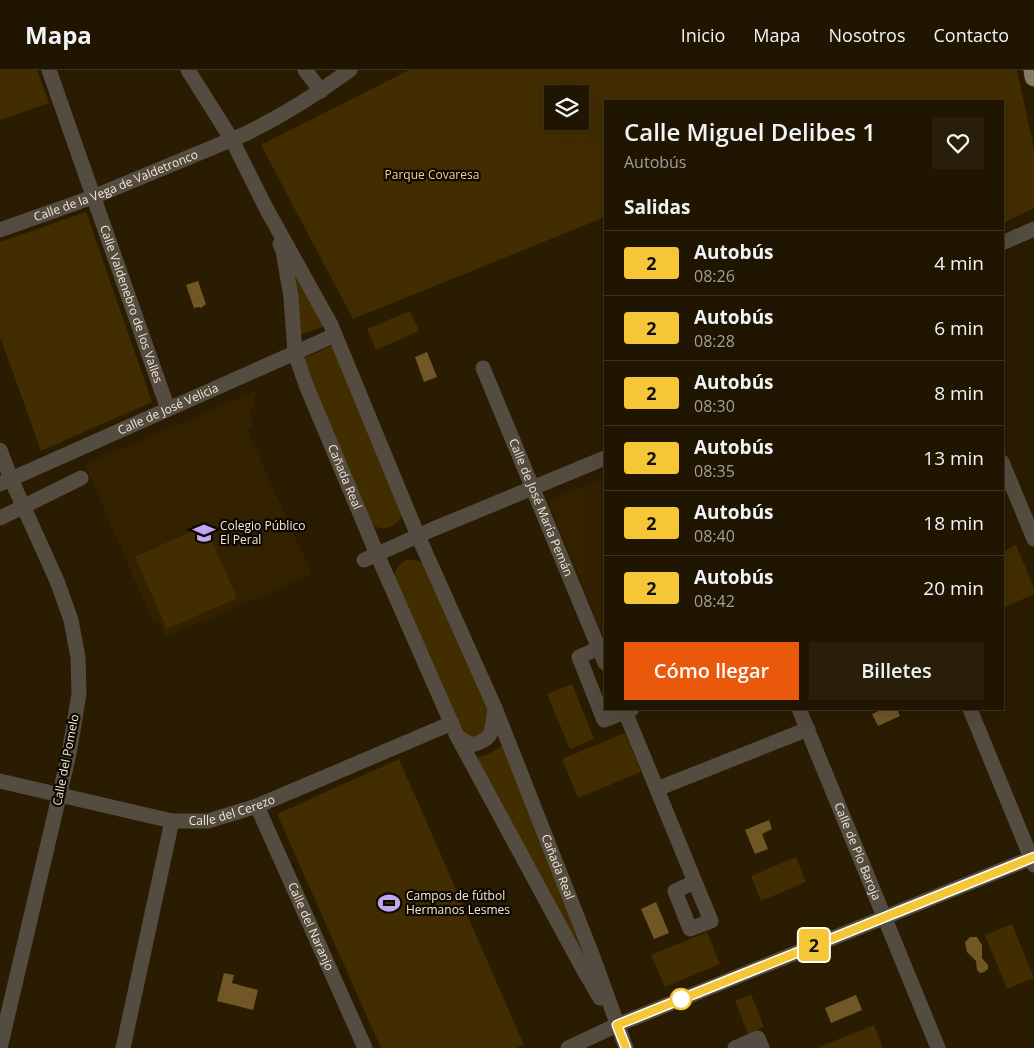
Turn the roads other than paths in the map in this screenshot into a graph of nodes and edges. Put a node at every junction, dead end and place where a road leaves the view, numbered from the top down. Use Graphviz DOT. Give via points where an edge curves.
graph roads {
  1 [pos="49,70"];
  2 [pos="188,70"];
  3 [pos="305,70"];
  4 [pos="350,70"];
  5 [pos="1033,70"];
  6 [pos="1034,77"];
  7 [pos="321,91"];
  8 [pos="232,140"];
  9 [pos="93,197"];
  10 [pos="266,208"];
  11 [pos="1034,229"];
  12 [pos="0,230"];
  13 [pos="1004,243"];
  14 [pos="335,335"];
  15 [pos="295,353"];
  16 [pos="483,368"];
  17 [pos="168,409"];
  18 [pos="0,450"];
  19 [pos="604,458"];
  20 [pos="1004,466"];
  21 [pos="81,478"];
  22 [pos="6,482"];
  23 [pos="533,489"];
  24 [pos="24,506"];
  25 [pos="0,518"];
  26 [pos="1033,531"];
  27 [pos="425,533"];
  28 [pos="370,557"];
  29 [pos="599,648"];
  30 [pos="604,660"];
  31 [pos="495,708"];
  32 [pos="627,710"];
  33 [pos="799,710"];
  34 [pos="970,710"];
  35 [pos="808,729"];
  36 [pos="454,730"];
  37 [pos="0,781"];
  38 [pos="657,789"];
  39 [pos="60,795"];
  40 [pos="257,806"];
  41 [pos="172,821"];
  42 [pos="1033,860"];
  43 [pos="695,882"];
  44 [pos="883,916"];
  45 [pos="617,1025"];
  46 [pos="0,1048"];
  47 [pos="123,1048"];
  48 [pos="365,1048"];
  49 [pos="568,1048"];
  50 [pos="626,1048"];
  51 [pos="735,1048"];
  52 [pos="762,1048"];
  53 [pos="938,1048"];
  1 -- 9 [label="street, Calle Valdenebro de los Valles"];
  2 -- 8 [label="street, Cañada Real"];
  3 -- 7 [label="street"];
  4 -- 7 [label="street, Calle de la Vega de Valdetronco"];
  5 -- 6 [label="main road"];
  7 -- 8 [label="street, Calle de la Vega de Valdetronco"];
  8 -- 9 [label="street, Calle de la Vega de Valdetronco"];
  8 -- 10 [label="street, Cañada Real"];
  9 -- 12 [label="street, Calle de la Vega de Valdetronco"];
  9 -- 17 [label="street, Calle Valdenebro de los Valles"];
  10 -- 14 [label="street, Cañada Real"];
  10 -- 15 [label="street, Cañada Real" via="283,252 291,297"];
  11 -- 13 [label="street"];
  14 -- 15 [label="street, Calle de José Velicia"];
  14 -- 27 [label="street, Cañada Real"];
  15 -- 17 [label="street, Calle de José Velicia"];
  15 -- 28 [label="street, Cañada Real"];
  16 -- 23 [label="street, Calle de José María Pemán"];
  17 -- 22 [label="street, Calle de José Velicia"];
  18 -- 22 [label="street, Calle del Pomelo"];
  19 -- 23 [label="street"];
  20 -- 26 [label="street"];
  21 -- 24 [label="street"];
  22 -- 24 [label="street, Calle del Pomelo"];
  23 -- 27 [label="street"];
  23 -- 29 [label="street, Calle de José María Pemán"];
  24 -- 25 [label="street"];
  24 -- 39 [label="street, Calle del Pomelo" via="71,620 78,657 79,694"];
  27 -- 28 [label="street"];
  27 -- 31 [label="street, Cañada Real"];
  28 -- 36 [label="street, Cañada Real"];
  29 -- 30 [label="street, Calle de José María Pemán"];
  29 -- 32 [label="street" via="579,657 604,720"];
  31 -- 36 [label="street" via="491,734 483,742 470,745"];
  31 -- 45 [label="street, Cañada Real"];
  32 -- 38 [label="street"];
  33 -- 35 [label="street, Calle de Pío Baroja"];
  34 -- 42 [label="street"];
  35 -- 38 [label="street"];
  35 -- 44 [label="street, Calle de Pío Baroja"];
  36 -- 40 [label="street, Calle del Cerezo"];
  36 -- 45 [label="street, Cañada Real" via="582,967"];
  37 -- 39 [label="street, Calle del Cerezo"];
  38 -- 43 [label="street"];
  39 -- 41 [label="street, Calle del Cerezo"];
  39 -- 46 [label="street, Calle del Pomelo"];
  40 -- 41 [label="street, Calle del Cerezo" via="208,821"];
  40 -- 48 [label="street, Calle del Naranjo"];
  41 -- 47 [label="street"];
  42 -- 44 [label="street"];
  44 -- 45 [label="street"];
  44 -- 53 [label="street, Calle de Pío Baroja"];
  45 -- 49 [label="street"];
  45 -- 50 [label="street, Cañada Real"];
  51 -- 52 [label="street" via="758,1038"];
}
